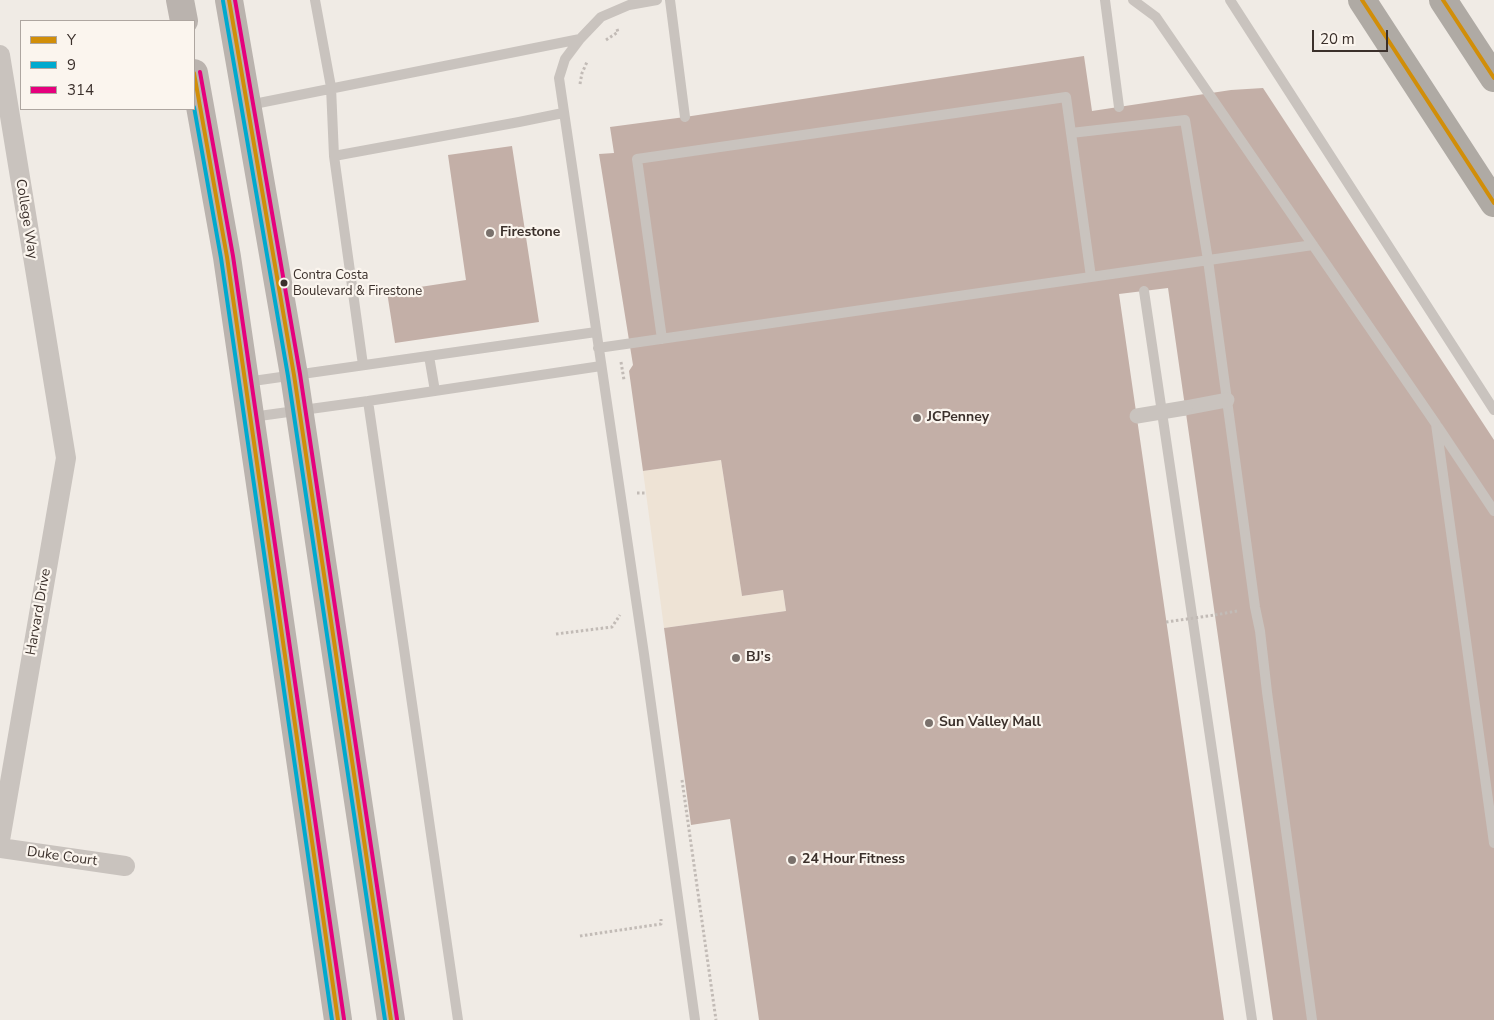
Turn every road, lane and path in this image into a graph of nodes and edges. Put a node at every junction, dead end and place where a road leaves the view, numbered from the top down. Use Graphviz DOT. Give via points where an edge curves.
graph roads {
  1 [pos="180,0"];
  2 [pos="228,0"];
  3 [pos="315,0"];
  4 [pos="657,0"];
  5 [pos="670,0"];
  6 [pos="1105,0"];
  7 [pos="1133,0"];
  8 [pos="1230,0"];
  9 [pos="1362,0"];
  10 [pos="1443,0"];
  11 [pos="628,3"];
  12 [pos="184,20"];
  13 [pos="580,39"];
  14 [pos="0,55"];
  15 [pos="1494,78"];
  16 [pos="195,79"];
  17 [pos="331,87"];
  18 [pos="248,105"];
  19 [pos="1119,107"];
  20 [pos="564,113"];
  21 [pos="685,117"];
  22 [pos="1071,133"];
  23 [pos="334,156"];
  24 [pos="1494,203"];
  25 [pos="1312,245"];
  26 [pos="1208,260"];
  27 [pos="1091,277"];
  28 [pos="1144,291"];
  29 [pos="596,332"];
  30 [pos="662,339"];
  31 [pos="598,348"];
  32 [pos="429,356"];
  33 [pos="363,365"];
  34 [pos="601,366"];
  35 [pos="294,375"];
  36 [pos="246,382"];
  37 [pos="52,383"];
  38 [pos="435,391"];
  39 [pos="1227,400"];
  40 [pos="368,401"];
  41 [pos="300,410"];
  42 [pos="1494,410"];
  43 [pos="1137,416"];
  44 [pos="251,417"];
  45 [pos="1436,424"];
  46 [pos="1494,512"];
  47 [pos="1255,607"];
  48 [pos="638,613"];
  49 [pos="1166,622"];
  50 [pos="556,634"];
  51 [pos="0,840"];
  52 [pos="1494,843"];
  53 [pos="0,848"];
  54 [pos="125,866"];
  55 [pos="699,900"];
  56 [pos="338,1020"];
  57 [pos="391,1020"];
  58 [pos="458,1020"];
  59 [pos="695,1020"];
  60 [pos="716,1020"];
  61 [pos="1252,1020"];
  62 [pos="1312,1020"];
  1 -- 12 [label="main road"];
  2 -- 18 [label="main road"];
  3 -- 17 [label="lane"];
  4 -- 11 [label="lane"];
  5 -- 21 [label="lane"];
  6 -- 19 [label="lane"];
  7 -- 25 [label="lane" via="1156,17"];
  8 -- 42 [label="lane"];
  9 -- 24 [label="highway"];
  10 -- 15 [label="highway"];
  11 -- 13 [label="lane" via="601,17"];
  13 -- 17 [label="lane"];
  13 -- 20 [label="lane" via="565,59 559,78"];
  14 -- 37 [label="street, College Way"];
  16 -- 36 [label="main road"];
  17 -- 18 [label="lane"];
  17 -- 23 [label="lane"];
  18 -- 35 [label="main road"];
  20 -- 23 [label="lane"];
  20 -- 29 [label="lane"];
  22 -- 26 [label="lane" via="1185,120"];
  22 -- 27 [label="lane"];
  22 -- 30 [label="lane" via="1066,97 637,159"];
  23 -- 33 [label="lane"];
  25 -- 26 [label="lane"];
  25 -- 45 [label="lane"];
  26 -- 27 [label="lane"];
  26 -- 39 [label="lane"];
  27 -- 30 [label="lane"];
  28 -- 61 [label="lane"];
  29 -- 31 [label="lane"];
  29 -- 32 [label="lane"];
  30 -- 31 [label="lane"];
  31 -- 34 [label="lane"];
  32 -- 33 [label="lane"];
  32 -- 38 [label="lane"];
  33 -- 35 [label="lane"];
  34 -- 38 [label="lane"];
  34 -- 48 [label="lane"];
  35 -- 36 [label="lane"];
  35 -- 41 [label="main road"];
  36 -- 44 [label="main road"];
  37 -- 51 [label="street, Harvard Drive" via="66,458"];
  38 -- 40 [label="lane"];
  39 -- 43 [label="street, bridge"];
  39 -- 47 [label="lane"];
  40 -- 41 [label="lane"];
  40 -- 58 [label="lane"];
  41 -- 44 [label="lane"];
  41 -- 57 [label="main road"];
  44 -- 56 [label="main road"];
  45 -- 46 [label="lane"];
  45 -- 52 [label="lane"];
  47 -- 49 [label="path, bridge"];
  47 -- 62 [label="lane"];
  48 -- 50 [label="path" via="618,615 612,627"];
  48 -- 59 [label="lane"];
  53 -- 54 [label="street, Duke Court"];
  55 -- 60 [label="path"];
}
